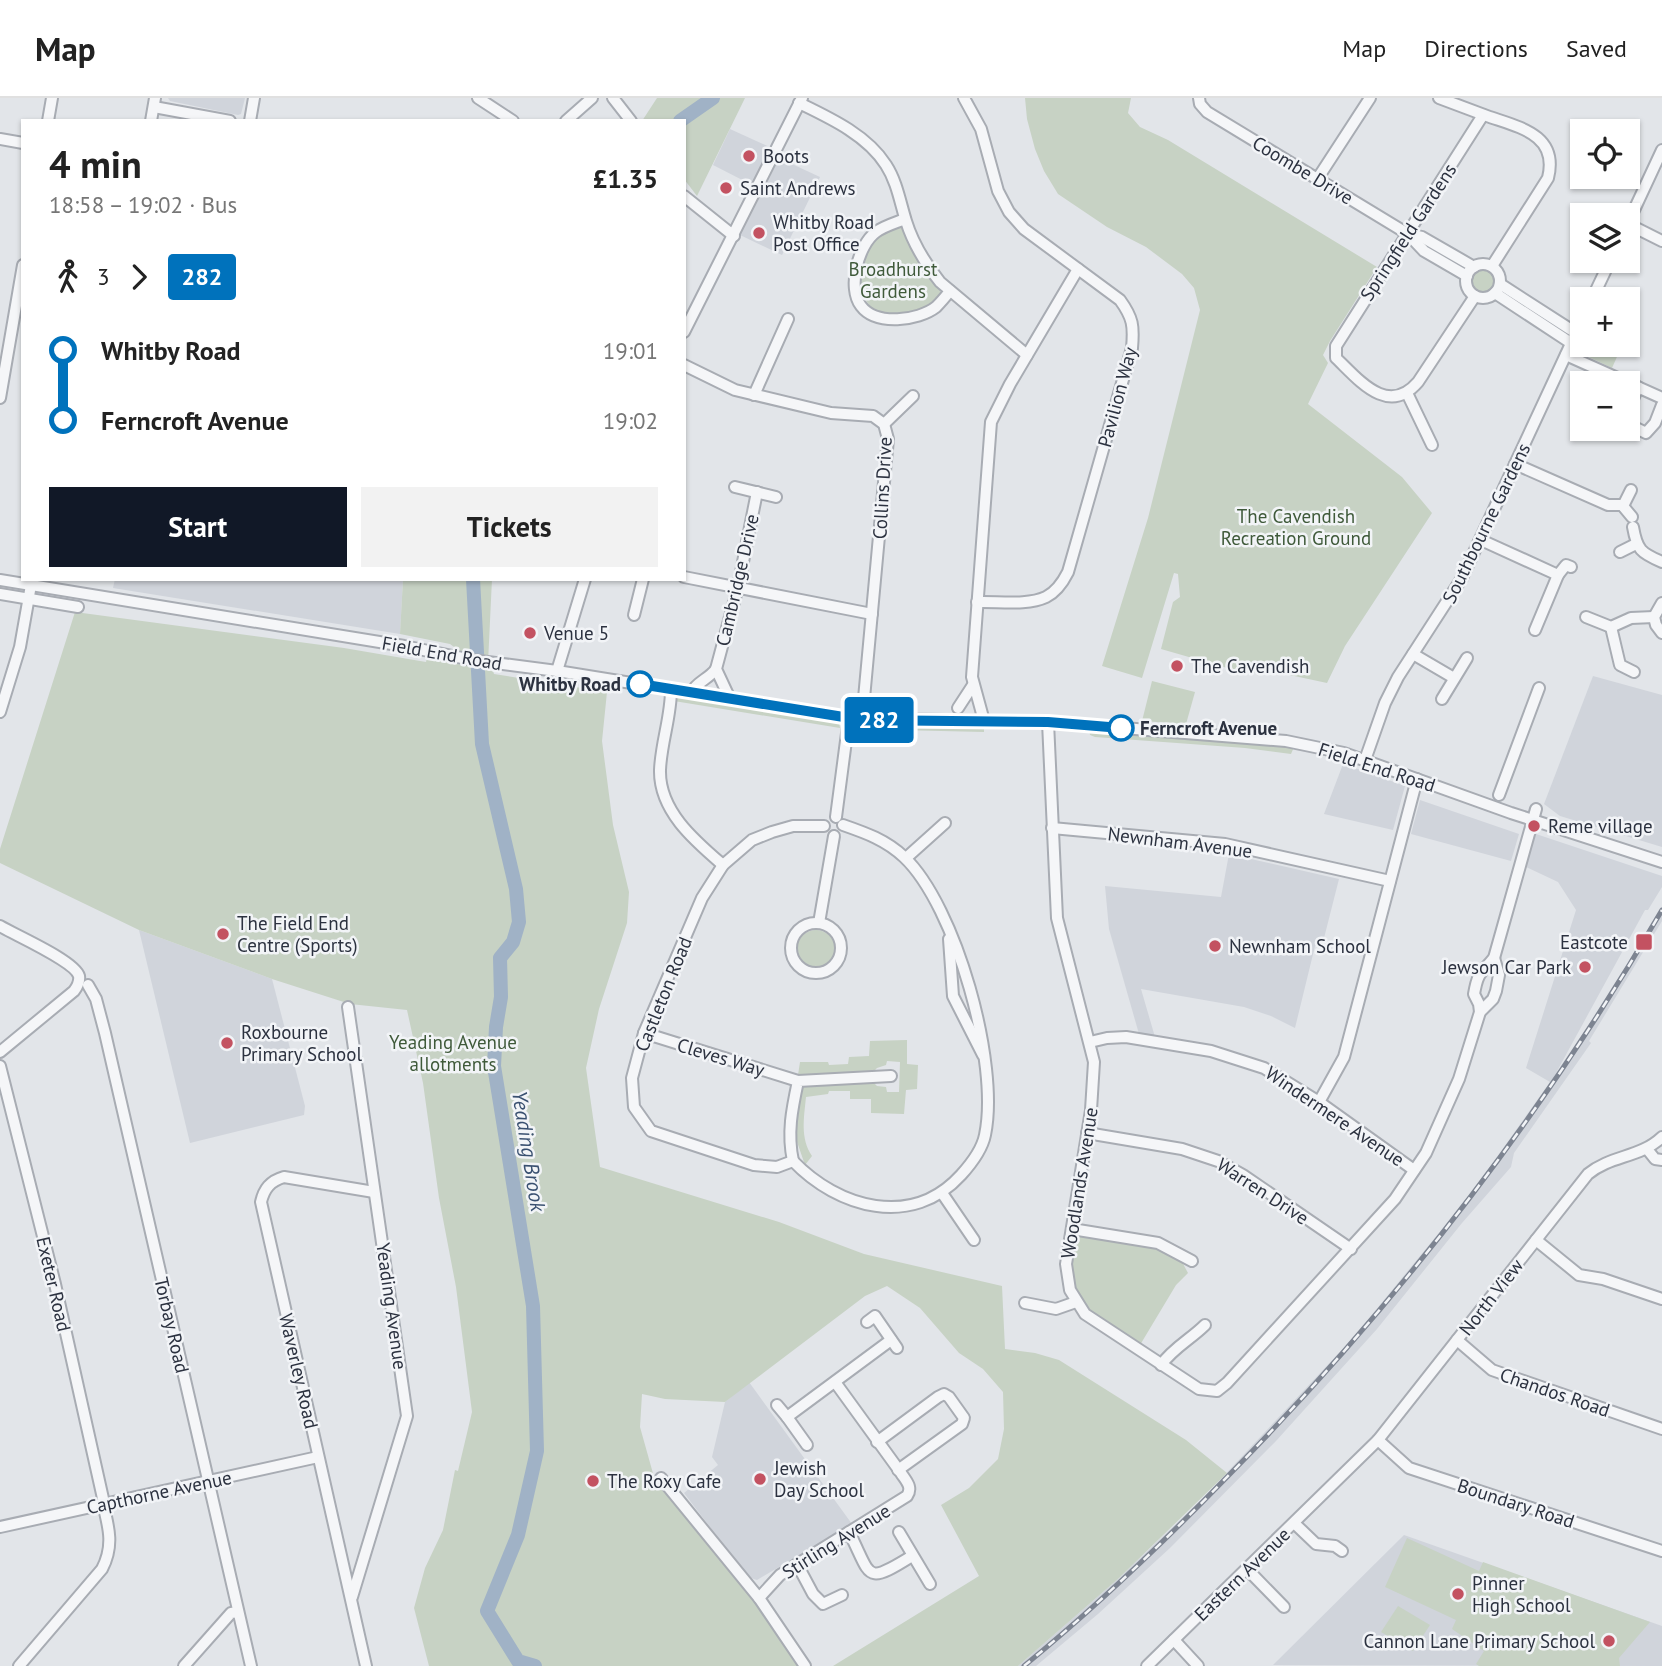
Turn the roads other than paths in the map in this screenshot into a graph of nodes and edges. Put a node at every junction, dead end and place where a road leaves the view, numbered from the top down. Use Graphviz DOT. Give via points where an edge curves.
graph roads {
  1 [pos="52,98"];
  2 [pos="254,98"];
  3 [pos="478,98"];
  4 [pos="592,98"];
  5 [pos="613,98"];
  6 [pos="964,98"];
  7 [pos="1370,98"];
  8 [pos="1440,98"];
  9 [pos="800,101"];
  10 [pos="1199,101"];
  11 [pos="155,103"];
  12 [pos="1483,115"];
  13 [pos="48,119"];
  14 [pos="222,119"];
  15 [pos="250,119"];
  16 [pos="510,119"];
  17 [pos="568,119"];
  18 [pos="629,119"];
  19 [pos="0,139"];
  20 [pos="21,143"];
  21 [pos="1662,150"];
  22 [pos="1318,178"];
  23 [pos="686,198"];
  24 [pos="1637,203"];
  25 [pos="905,219"];
  26 [pos="1640,229"];
  27 [pos="1408,234"];
  28 [pos="734,236"];
  29 [pos="1662,241"];
  30 [pos="1492,266"];
  31 [pos="1078,270"];
  32 [pos="1471,271"];
  33 [pos="21,278"];
  34 [pos="1497,288"];
  35 [pos="950,291"];
  36 [pos="1475,296"];
  37 [pos="788,319"];
  38 [pos="686,328"];
  39 [pos="1570,335"];
  40 [pos="1570,346"];
  41 [pos="1027,355"];
  42 [pos="1566,355"];
  43 [pos="686,366"];
  44 [pos="1602,371"];
  45 [pos="1640,387"];
  46 [pos="1407,393"];
  47 [pos="754,395"];
  48 [pos="913,396"];
  49 [pos="0,398"];
  50 [pos="1662,398"];
  51 [pos="1662,405"];
  52 [pos="884,425"];
  53 [pos="1640,430"];
  54 [pos="1432,445"];
  55 [pos="1516,464"];
  56 [pos="735,486"];
  57 [pos="1631,490"];
  58 [pos="757,492"];
  59 [pos="776,497"];
  60 [pos="1623,506"];
  61 [pos="1481,540"];
  62 [pos="1636,544"];
  63 [pos="1620,552"];
  64 [pos="1662,562"];
  65 [pos="1571,567"];
  66 [pos="1558,575"];
  67 [pos="686,577"];
  68 [pos="0,580"];
  69 [pos="584,581"];
  70 [pos="642,581"];
  71 [pos="31,585"];
  72 [pos="738,587"];
  73 [pos="0,594"];
  74 [pos="29,599"];
  75 [pos="977,601"];
  76 [pos="1662,603"];
  77 [pos="78,607"];
  78 [pos="872,614"];
  79 [pos="634,615"];
  80 [pos="1586,617"];
  81 [pos="1654,617"];
  82 [pos="1611,627"];
  83 [pos="1535,629"];
  84 [pos="1662,633"];
  85 [pos="1413,654"];
  86 [pos="1467,658"];
  87 [pos="716,669"];
  88 [pos="557,671"];
  89 [pos="1634,672"];
  90 [pos="1454,678"];
  91 [pos="973,685"];
  92 [pos="1539,688"];
  93 [pos="671,690"];
  94 [pos="691,694"];
  95 [pos="730,699"];
  96 [pos="1443,699"];
  97 [pos="958,708"];
  98 [pos="0,712"];
  99 [pos="849,718"];
  100 [pos="862,720"];
  101 [pos="984,721"];
  102 [pos="1048,722"];
  103 [pos="1365,760"];
  104 [pos="1417,779"];
  105 [pos="1499,795"];
  106 [pos="1536,809"];
  107 [pos="1532,820"];
  108 [pos="840,821"];
  109 [pos="945,823"];
  110 [pos="824,826"];
  111 [pos="1052,828"];
  112 [pos="834,836"];
  113 [pos="905,858"];
  114 [pos="1662,862"];
  115 [pos="723,866"];
  116 [pos="1390,881"];
  117 [pos="819,923"];
  118 [pos="944,923"];
  119 [pos="0,926"];
  120 [pos="1494,958"];
  121 [pos="84,983"];
  122 [pos="348,1007"];
  123 [pos="1480,1012"];
  124 [pos="644,1032"];
  125 [pos="1090,1042"];
  126 [pos="0,1052"];
  127 [pos="984,1058"];
  128 [pos="0,1066"];
  129 [pos="891,1076"];
  130 [pos="797,1081"];
  131 [pos="1319,1102"];
  132 [pos="1087,1133"];
  133 [pos="1662,1137"];
  134 [pos="1647,1149"];
  135 [pos="1662,1160"];
  136 [pos="793,1161"];
  137 [pos="1415,1170"];
  138 [pos="374,1192"];
  139 [pos="942,1193"];
  140 [pos="1072,1229"];
  141 [pos="974,1240"];
  142 [pos="1536,1240"];
  143 [pos="1351,1249"];
  144 [pos="1192,1261"];
  145 [pos="1662,1299"];
  146 [pos="1076,1302"];
  147 [pos="1026,1303"];
  148 [pos="867,1322"];
  149 [pos="1205,1325"];
  150 [pos="1457,1340"];
  151 [pos="1161,1365"];
  152 [pos="835,1382"];
  153 [pos="776,1405"];
  154 [pos="787,1417"];
  155 [pos="1662,1429"];
  156 [pos="1378,1440"];
  157 [pos="877,1442"];
  158 [pos="807,1445"];
  159 [pos="318,1457"];
  160 [pos="898,1470"];
  161 [pos="661,1478"];
  162 [pos="208,1481"];
  163 [pos="1336,1482"];
  164 [pos="104,1504"];
  165 [pos="1294,1523"];
  166 [pos="0,1527"];
  167 [pos="849,1532"];
  168 [pos="899,1532"];
  169 [pos="1342,1550"];
  170 [pos="1662,1550"];
  171 [pos="912,1556"];
  172 [pos="341,1557"];
  173 [pos="363,1562"];
  174 [pos="797,1564"];
  175 [pos="1247,1569"];
  176 [pos="930,1584"];
  177 [pos="842,1595"];
  178 [pos="351,1598"];
  179 [pos="759,1598"];
  180 [pos="1284,1607"];
  181 [pos="238,1612"];
  182 [pos="1174,1640"];
  183 [pos="19,1666"];
  184 [pos="184,1666"];
  185 [pos="251,1666"];
  186 [pos="366,1666"];
  187 [pos="805,1666"];
  188 [pos="1147,1666"];
  189 [pos="1198,1666"];
  1 -- 13 [label="street"];
  2 -- 15 [label="street"];
  3 -- 16 [label="street"];
  4 -- 17 [label="street"];
  5 -- 18 [label="street"];
  6 -- 31 [label="street, Pavilion Way" via="981,129 998,191 1009,212"];
  7 -- 22 [label="street"];
  8 -- 12 [label="street"];
  9 -- 25 [label="street" via="876,151 893,178"];
  9 -- 28 [label="street"];
  10 -- 22 [label="street, Coombe Drive" via="1207,112"];
  11 -- 14 [label="street"];
  12 -- 27 [label="street, Springfield Gardens"];
  12 -- 30 [label="street" via="1531,132 1544,144 1550,165 1548,178"];
  19 -- 20 [label="street"];
  21 -- 24 [label="street"];
  22 -- 27 [label="street, Coombe Drive"];
  23 -- 28 [label="street"];
  25 -- 35 [label="street" via="923,260"];
  25 -- 35 [label="street" via="875,233 862,246 856,279 860,305 879,317 921,315"];
  26 -- 29 [label="street"];
  27 -- 32 [label="street, Coombe Drive" via="1424,251"];
  27 -- 46 [label="street, Springfield Gardens" via="1334,350 1336,358 1373,391 1385,396"];
  28 -- 38 [label="street"];
  30 -- 32 [label="street" via="1483,264"];
  30 -- 34 [label="street" via="1499,274"];
  31 -- 41 [label="street"];
  31 -- 75 [label="street, Pavilion Way" via="1120,300 1131,315 1134,331 1068,572 1045,598"];
  32 -- 36 [label="street" via="1468,287"];
  33 -- 49 [label="street"];
  34 -- 36 [label="street" via="1485,298"];
  34 -- 39 [label="street"];
  35 -- 41 [label="street"];
  36 -- 46 [label="street" via="1419,382"];
  37 -- 47 [label="street"];
  40 -- 42 [label="street, Southbourne Gardens"];
  41 -- 75 [label="street" via="997,410 989,436"];
  42 -- 44 [label="street"];
  42 -- 55 [label="street, Southbourne Gardens"];
  43 -- 47 [label="street, Collins Drive"];
  45 -- 50 [label="street"];
  46 -- 54 [label="street"];
  47 -- 52 [label="street, Collins Drive" via="831,413 873,416"];
  48 -- 52 [label="street"];
  51 -- 53 [label="street" via="1655,423 1646,433"];
  52 -- 78 [label="street, Collins Drive" via="888,439"];
  55 -- 60 [label="street" via="1608,505"];
  55 -- 61 [label="street, Southbourne Gardens"];
  56 -- 58 [label="street"];
  57 -- 60 [label="street"];
  58 -- 59 [label="street"];
  58 -- 72 [label="street, Cambridge Drive"];
  60 -- 62 [label="street"];
  61 -- 66 [label="street"];
  61 -- 85 [label="street, Southbourne Gardens"];
  62 -- 63 [label="street"];
  62 -- 64 [label="street" via="1644,554"];
  65 -- 66 [label="street" via="1563,567"];
  66 -- 83 [label="street"];
  67 -- 72 [label="street"];
  68 -- 71 [label="street, Field End Road"];
  69 -- 88 [label="street"];
  70 -- 79 [label="street"];
  71 -- 74 [label="street"];
  71 -- 88 [label="street, Field End Road"];
  72 -- 78 [label="street"];
  72 -- 87 [label="street, Cambridge Drive"];
  73 -- 74 [label="street"];
  74 -- 77 [label="street"];
  74 -- 98 [label="street"];
  75 -- 91 [label="street"];
  76 -- 81 [label="street"];
  78 -- 100 [label="street, Collins Drive"];
  80 -- 82 [label="street"];
  81 -- 82 [label="street" via="1631,618"];
  81 -- 84 [label="street"];
  82 -- 89 [label="street" via="1620,665"];
  85 -- 90 [label="street"];
  85 -- 103 [label="street, Southbourne Gardens" via="1385,703"];
  86 -- 90 [label="street"];
  87 -- 94 [label="street, Cambridge Drive"];
  87 -- 95 [label="street, Cambridge Drive"];
  88 -- 93 [label="street, Field End Road"];
  90 -- 96 [label="street"];
  91 -- 97 [label="street"];
  91 -- 101 [label="street"];
  92 -- 105 [label="street"];
  93 -- 94 [label="street, Field End Road"];
  93 -- 115 [label="street" via="661,787 677,820"];
  94 -- 95 [label="street, Field End Road"];
  95 -- 99 [label="street, Field End Road"];
  99 -- 100 [label="street, Field End Road"];
  99 -- 108 [label="street"];
  100 -- 101 [label="street, Field End Road"];
  101 -- 102 [label="street, Field End Road"];
  102 -- 103 [label="street, Field End Road" via="1286,741"];
  102 -- 111 [label="street, Woodlands Avenue"];
  103 -- 104 [label="street, Field End Road"];
  104 -- 107 [label="street, Field End Road"];
  104 -- 116 [label="street"];
  106 -- 107 [label="street"];
  107 -- 114 [label="street, Field End Road"];
  107 -- 120 [label="street"];
  108 -- 110 [label="street" via="828,819"];
  108 -- 112 [label="street" via="841,833"];
  108 -- 113 [label="street" via="880,838"];
  109 -- 113 [label="street"];
  110 -- 112 [label="street"];
  110 -- 115 [label="street, Castleton Road" via="793,826 772,832 752,840"];
  111 -- 116 [label="street, Newnham Avenue" via="1225,844"];
  111 -- 125 [label="street, Woodlands Avenue" via="1057,918"];
  112 -- 117 [label="street"];
  113 -- 118 [label="street" via="922,878"];
  115 -- 124 [label="street, Castleton Road" via="702,898"];
  116 -- 131 [label="street" via="1344,1057"];
  117 -- 117 [label="street" via="835,931 841,952 833,967 813,973 794,961 790,945 803,926"];
  118 -- 127 [label="street" via="977,1012"];
  118 -- 127 [label="street" via="953,996"];
  119 -- 121 [label="street, Torbay Road" via="68,963"];
  120 -- 123 [label="street" via="1499,975 1496,991"];
  120 -- 123 [label="street" via="1481,970 1475,988"];
  121 -- 126 [label="street"];
  121 -- 162 [label="street, Torbay Road" via="96,999 105,1033"];
  122 -- 138 [label="street, Yeading Avenue"];
  123 -- 137 [label="street" via="1460,1079"];
  124 -- 130 [label="street, Cleves Way"];
  124 -- 136 [label="street, Castleton Road" via="632,1096 651,1131 754,1165 776,1167"];
  125 -- 131 [label="street, Windermere Avenue" via="1126,1037 1211,1051 1264,1068"];
  125 -- 132 [label="street, Woodlands Avenue" via="1094,1082"];
  127 -- 139 [label="street" via="985,1136 969,1166"];
  128 -- 164 [label="street, Exeter Road"];
  129 -- 130 [label="street"];
  130 -- 136 [label="street" via="789,1124"];
  131 -- 137 [label="street, Windermere Avenue"];
  132 -- 140 [label="street, Woodlands Avenue"];
  132 -- 143 [label="street, Warren Drive" via="1182,1149 1218,1161"];
  133 -- 134 [label="street, North View"];
  134 -- 135 [label="street"];
  134 -- 142 [label="street, North View" via="1600,1164"];
  136 -- 139 [label="street" via="838,1195 874,1206 893,1208"];
  137 -- 143 [label="street"];
  138 -- 159 [label="street, Waverley Road" via="284,1177 268,1186 261,1202"];
  138 -- 173 [label="street, Yeading Avenue" via="408,1416"];
  139 -- 141 [label="street"];
  140 -- 144 [label="street" via="1158,1243"];
  140 -- 146 [label="street, Woodlands Avenue" via="1066,1264"];
  142 -- 145 [label="street" via="1579,1275"];
  142 -- 150 [label="street, North View"];
  143 -- 151 [label="street" via="1217,1391 1199,1389"];
  146 -- 147 [label="street" via="1056,1309"];
  146 -- 151 [label="street" via="1085,1314"];
  148 -- 152 [label="street" via="875,1316 894,1344"];
  149 -- 151 [label="street"];
  150 -- 155 [label="street, Chandos Road" via="1492,1370"];
  150 -- 156 [label="street, North View"];
  152 -- 154 [label="street"];
  152 -- 157 [label="street, Stirling Avenue"];
  153 -- 154 [label="street"];
  154 -- 158 [label="street"];
  156 -- 163 [label="street, North View"];
  156 -- 170 [label="street, Boundary Road" via="1409,1468"];
  157 -- 160 [label="street, Stirling Avenue"];
  157 -- 160 [label="street" via="938,1397 949,1397 964,1418 962,1424"];
  159 -- 162 [label="street, Capthorne Avenue"];
  159 -- 172 [label="street, Waverley Road"];
  160 -- 167 [label="street, Stirling Avenue" via="910,1487 908,1496"];
  161 -- 179 [label="street"];
  162 -- 164 [label="street, Capthorne Avenue"];
  162 -- 181 [label="street, Torbay Road"];
  163 -- 165 [label="street, Eastern Avenue"];
  164 -- 166 [label="street, Capthorne Avenue"];
  164 -- 183 [label="street, Exeter Road" via="111,1542 102,1569"];
  165 -- 169 [label="street" via="1316,1544"];
  165 -- 175 [label="street, Eastern Avenue"];
  167 -- 171 [label="street" via="869,1572 876,1575"];
  167 -- 174 [label="street, Stirling Avenue"];
  168 -- 171 [label="street"];
  171 -- 176 [label="street"];
  172 -- 173 [label="street"];
  172 -- 178 [label="street, Waverley Road"];
  173 -- 178 [label="street, Yeading Avenue"];
  174 -- 177 [label="street" via="823,1604"];
  174 -- 179 [label="street, Stirling Avenue" via="780,1574"];
  175 -- 180 [label="street"];
  175 -- 182 [label="street, Eastern Avenue"];
  178 -- 186 [label="street, Waverley Road"];
  179 -- 187 [label="street"];
  181 -- 184 [label="street" via="231,1613"];
  181 -- 185 [label="street, Torbay Road"];
  182 -- 188 [label="street, Eastern Avenue"];
  182 -- 189 [label="street"];
}
